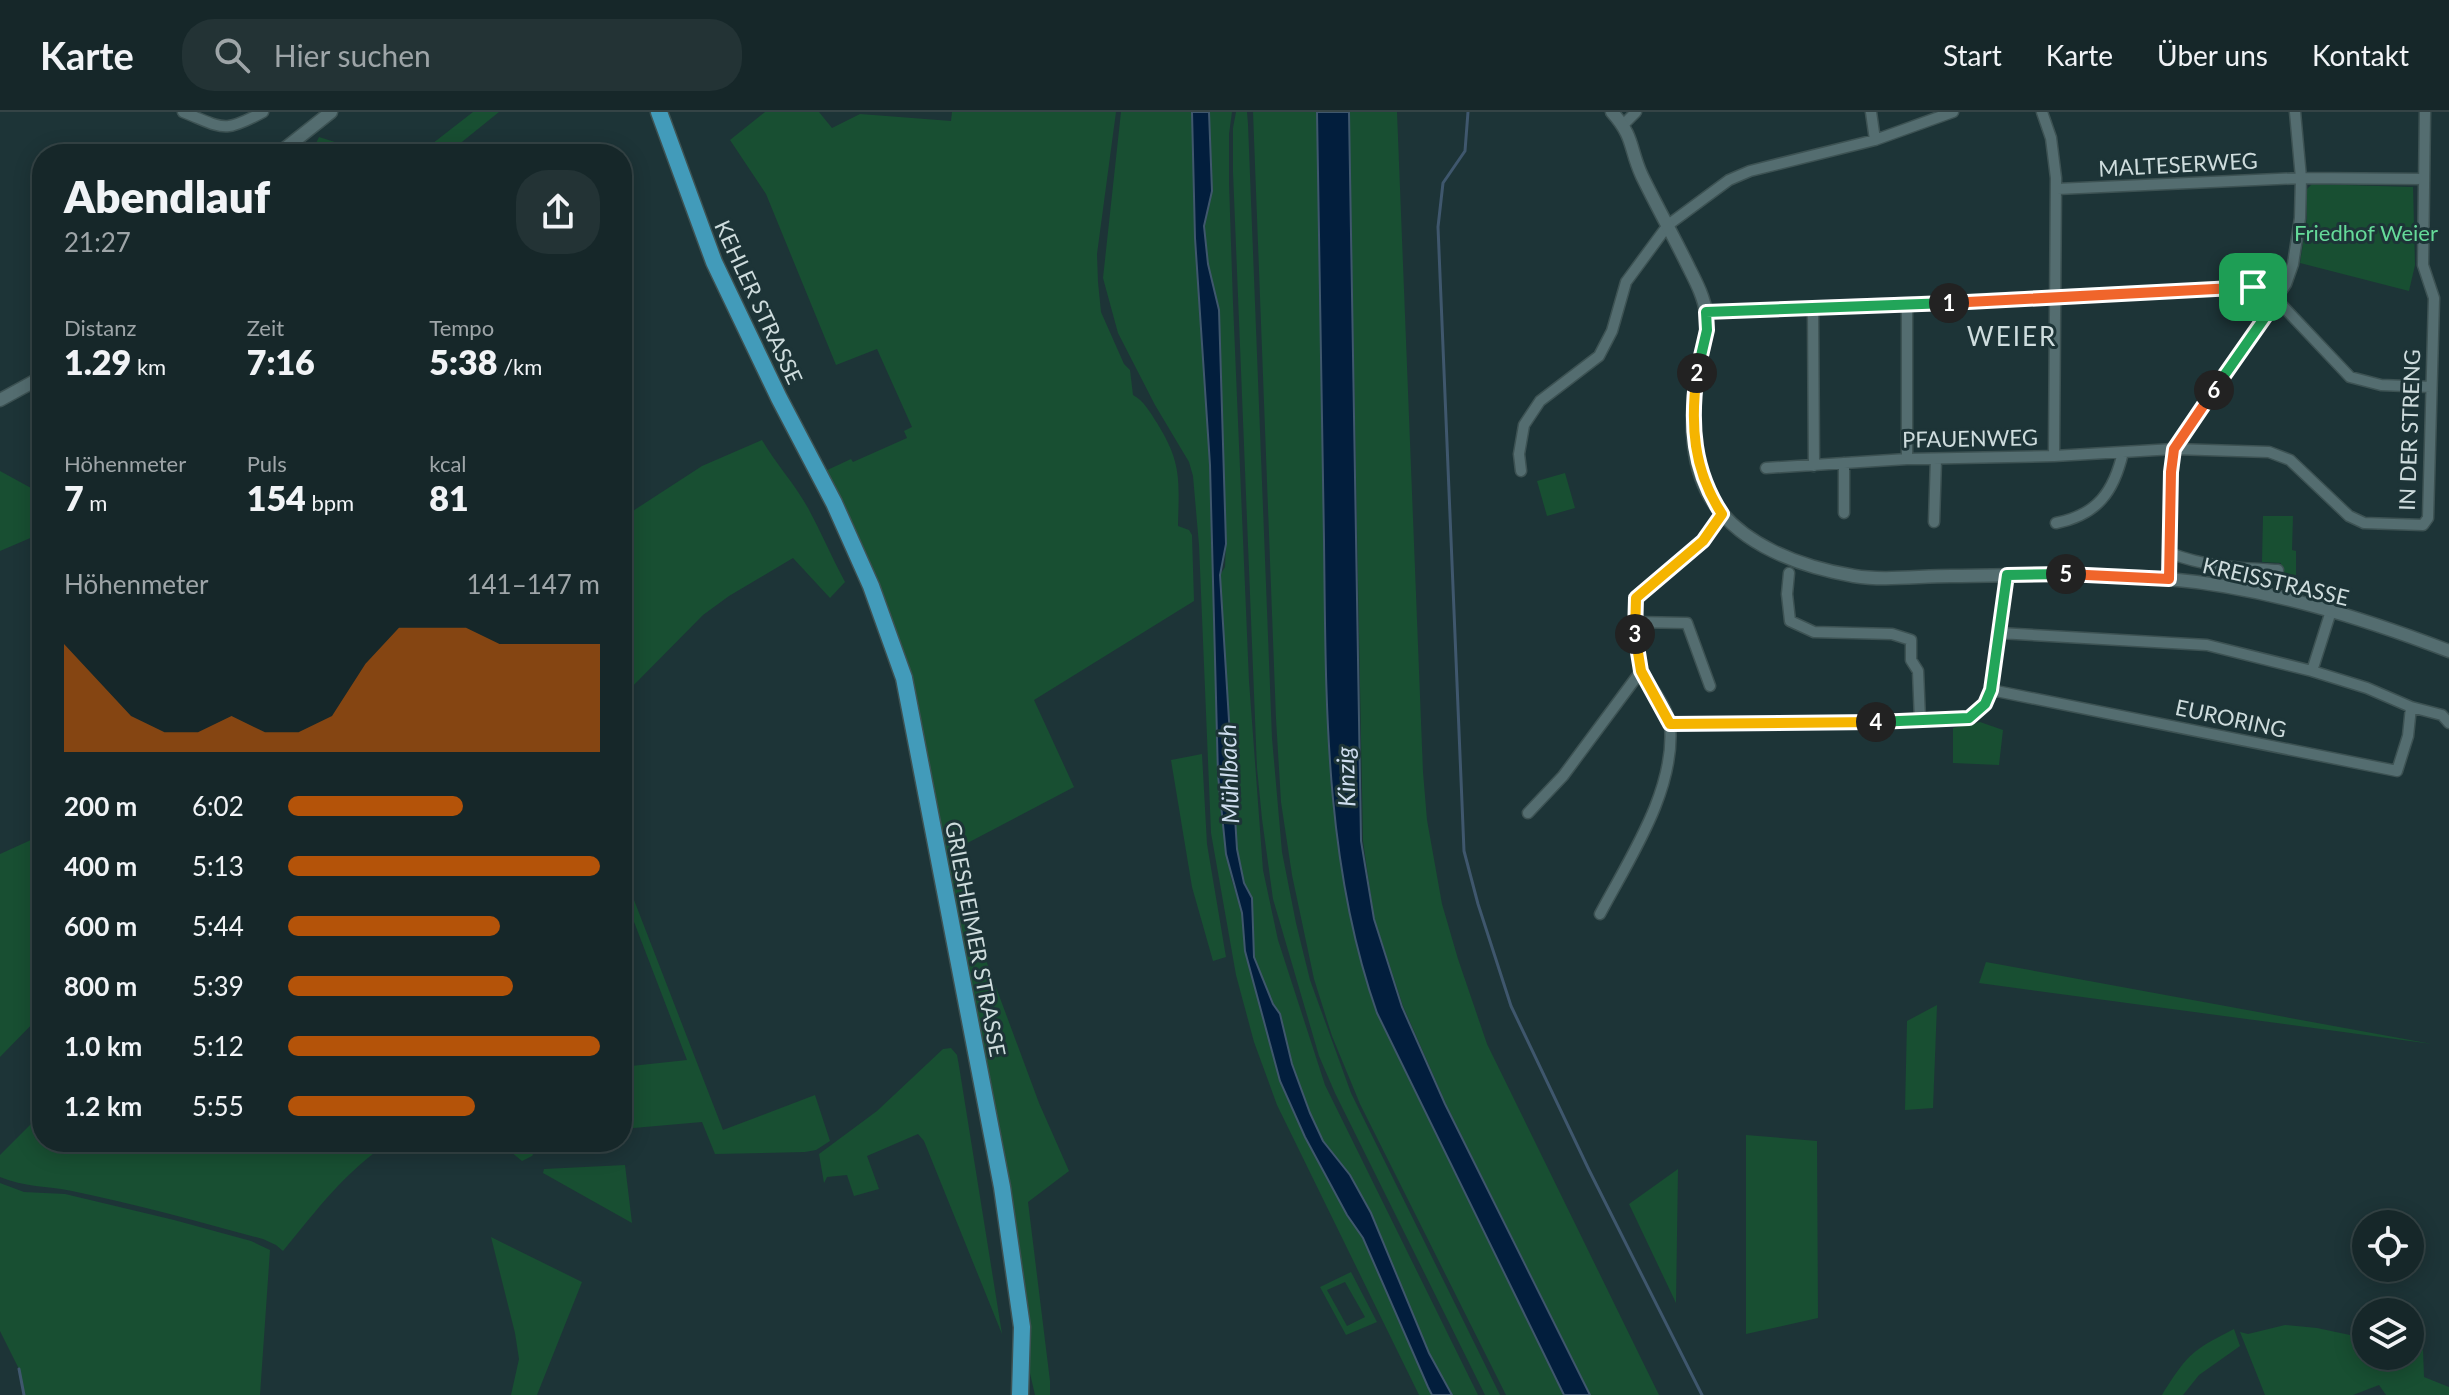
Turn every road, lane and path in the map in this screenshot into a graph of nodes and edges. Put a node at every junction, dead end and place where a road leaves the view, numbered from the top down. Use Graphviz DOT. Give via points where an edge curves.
graph roads {
  1 [pos="183,112"];
  2 [pos="263,112"];
  3 [pos="331,112"];
  4 [pos="659,112"];
  5 [pos="1612,112"];
  6 [pos="1636,112"];
  7 [pos="1871,112"];
  8 [pos="1953,112"];
  9 [pos="2042,112"];
  10 [pos="2295,112"];
  11 [pos="2425,112"];
  12 [pos="1623,125"];
  13 [pos="1875,140"];
  14 [pos="291,144"];
  15 [pos="2301,178"];
  16 [pos="2424,179"];
  17 [pos="2057,189"];
  18 [pos="1668,225"];
  19 [pos="2054,298"];
  20 [pos="2277,300"];
  21 [pos="1907,305"];
  22 [pos="1813,309"];
  23 [pos="1706,312"];
  24 [pos="32,382"];
  25 [pos="2431,387"];
  26 [pos="0,400"];
  27 [pos="2174,449"];
  28 [pos="2123,452"];
  29 [pos="2054,456"];
  30 [pos="1907,459"];
  31 [pos="1936,459"];
  32 [pos="1844,463"];
  33 [pos="1814,466"];
  34 [pos="1766,468"];
  35 [pos="1521,471"];
  36 [pos="834,503"];
  37 [pos="1844,513"];
  38 [pos="1722,514"];
  39 [pos="1934,522"];
  40 [pos="2056,523"];
  41 [pos="2170,553"];
  42 [pos="2278,570"];
  43 [pos="1789,573"];
  44 [pos="2007,575"];
  45 [pos="2169,579"];
  46 [pos="2331,611"];
  47 [pos="1635,622"];
  48 [pos="1999,633"];
  49 [pos="2449,651"];
  50 [pos="1641,671"];
  51 [pos="2312,671"];
  52 [pos="1710,686"];
  53 [pos="1991,690"];
  54 [pos="2411,707"];
  55 [pos="1920,720"];
  56 [pos="2449,723"];
  57 [pos="1670,724"];
  58 [pos="1528,813"];
  59 [pos="1600,914"];
  60 [pos="1020,1395"];
  1 -- 2 [label="street" via="225,128"];
  3 -- 14 [label="street"];
  4 -- 36 [label="main road, KEHLER STRASSE" via="714,262"];
  5 -- 12 [label="street"];
  6 -- 12 [label="street"];
  7 -- 13 [label="street"];
  8 -- 13 [label="street"];
  9 -- 17 [label="street"];
  10 -- 15 [label="street"];
  11 -- 16 [label="street, IN DER STRENG"];
  12 -- 18 [label="street"];
  13 -- 18 [label="street" via="1750,171 1729,180"];
  15 -- 16 [label="street, MALTESERWEG"];
  15 -- 17 [label="street, MALTESERWEG"];
  15 -- 20 [label="street" via="2293,264"];
  16 -- 25 [label="street, IN DER STRENG" via="2423,265 2434,298"];
  17 -- 19 [label="street"];
  18 -- 23 [label="street"];
  18 -- 35 [label="street" via="1626,282 1599,356 1540,401 1524,425"];
  19 -- 20 [label="street" via="2253,287"];
  19 -- 21 [label="street"];
  19 -- 29 [label="street"];
  20 -- 25 [label="street" via="2350,377 2381,385"];
  20 -- 27 [label="street"];
  21 -- 22 [label="street"];
  21 -- 30 [label="street"];
  22 -- 23 [label="street"];
  22 -- 33 [label="street"];
  23 -- 38 [label="street" via="1693,439 1704,483"];
  24 -- 26 [label="street"];
  25 -- 27 [label="street, IN DER STRENG" via="2428,518 2423,525 2364,523 2349,516 2290,460 2269,452"];
  27 -- 28 [label="street, PFAUENWEG"];
  27 -- 41 [label="street"];
  28 -- 29 [label="street, PFAUENWEG"];
  28 -- 40 [label="street" via="2117,477 2101,501 2078,519"];
  29 -- 31 [label="street, PFAUENWEG"];
  30 -- 31 [label="street, PFAUENWEG"];
  30 -- 32 [label="street, PFAUENWEG"];
  31 -- 39 [label="street"];
  32 -- 33 [label="street, PFAUENWEG"];
  32 -- 37 [label="street"];
  33 -- 34 [label="street, PFAUENWEG"];
  36 -- 60 [label="main road, GRIESHEIMER STRASSE" via="904,678 1002,1187 1022,1327"];
  38 -- 44 [label="street, KREISSTRASSE" via="1745,534 1796,562 1857,577"];
  38 -- 47 [label="street" via="1703,541 1636,598"];
  41 -- 42 [label="street" via="2231,568"];
  41 -- 45 [label="street"];
  43 -- 55 [label="street" via="1790,621 1814,632 1892,634 1911,640"];
  44 -- 45 [label="street, KREISSTRASSE"];
  44 -- 48 [label="street"];
  45 -- 46 [label="street, KREISSTRASSE"];
  46 -- 49 [label="street, KREISSTRASSE"];
  46 -- 51 [label="street"];
  47 -- 50 [label="street"];
  47 -- 52 [label="street" via="1687,623"];
  48 -- 51 [label="street" via="2207,645"];
  48 -- 53 [label="street"];
  50 -- 57 [label="street"];
  50 -- 58 [label="street" via="1563,776"];
  51 -- 54 [label="street"];
  53 -- 54 [label="street, EURORING" via="2397,771"];
  53 -- 55 [label="street" via="1969,718"];
  54 -- 56 [label="street" via="2442,715"];
  55 -- 57 [label="street"];
  57 -- 59 [label="street" via="1666,775 1650,822"];
}
